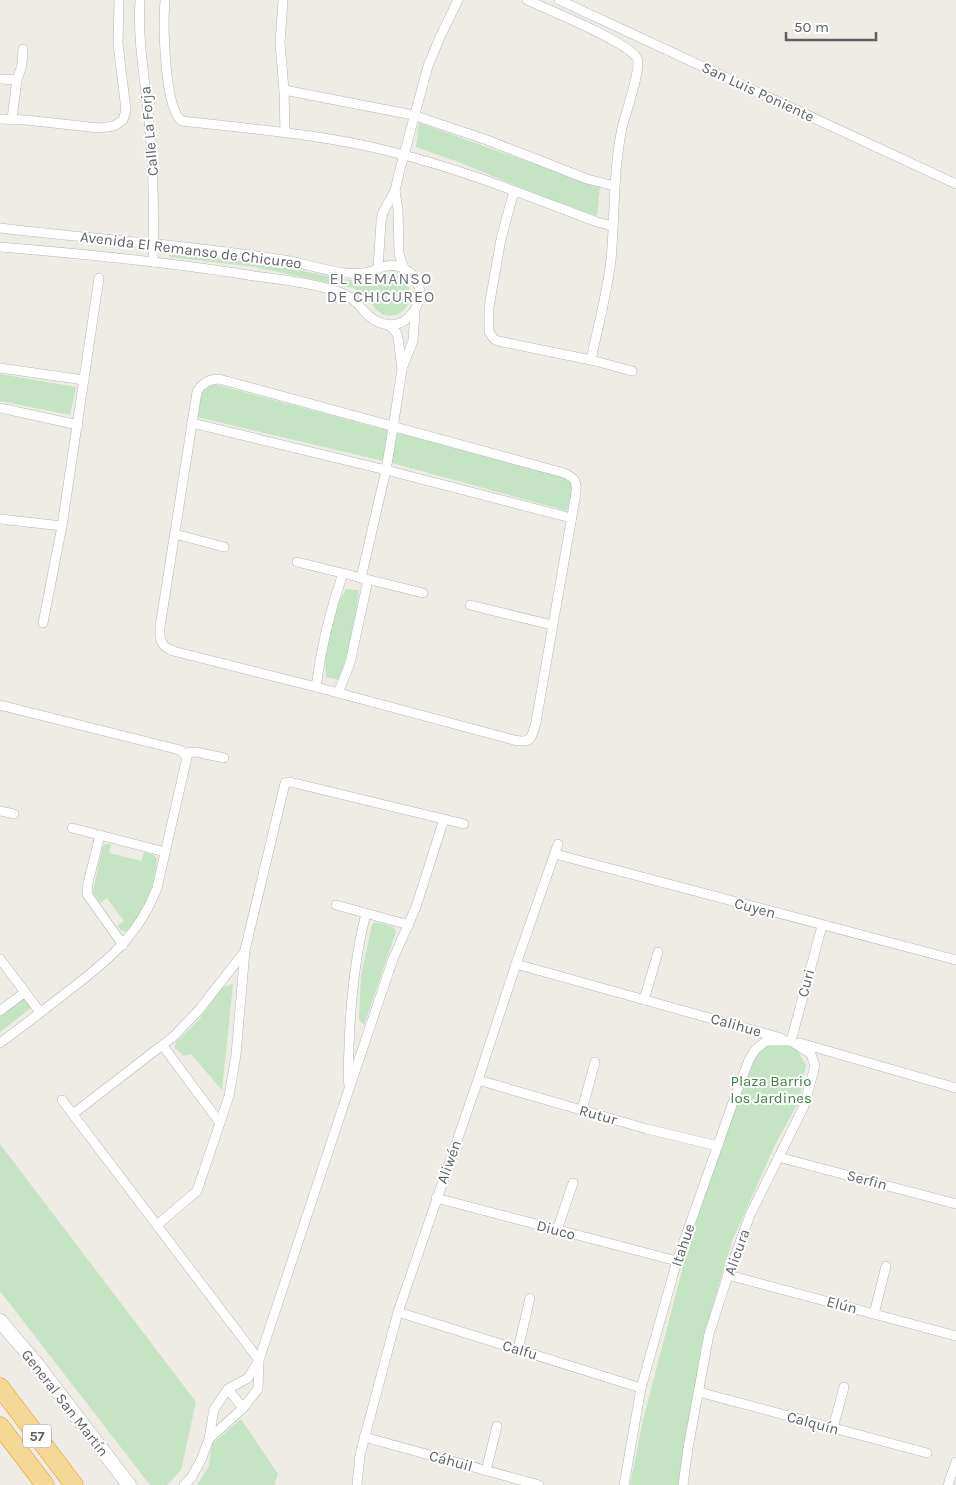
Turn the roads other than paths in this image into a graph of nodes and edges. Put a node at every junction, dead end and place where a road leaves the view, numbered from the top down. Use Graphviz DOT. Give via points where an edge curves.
graph roads {
  1 [pos="119,0"];
  2 [pos="140,0"];
  3 [pos="165,0"];
  4 [pos="283,0"];
  5 [pos="458,0"];
  6 [pos="527,0"];
  7 [pos="560,0"];
  8 [pos="23,49"];
  9 [pos="0,79"];
  10 [pos="17,80"];
  11 [pos="284,90"];
  12 [pos="414,115"];
  13 [pos="0,119"];
  14 [pos="12,120"];
  15 [pos="285,134"];
  16 [pos="403,155"];
  17 [pos="956,184"];
  18 [pos="616,186"];
  19 [pos="395,191"];
  20 [pos="514,191"];
  21 [pos="613,226"];
  22 [pos="0,228"];
  23 [pos="154,243"];
  24 [pos="0,247"];
  25 [pos="153,262"];
  26 [pos="378,268"];
  27 [pos="404,268"];
  28 [pos="99,278"];
  29 [pos="415,311"];
  30 [pos="389,325"];
  31 [pos="591,360"];
  32 [pos="0,368"];
  33 [pos="402,369"];
  34 [pos="632,371"];
  35 [pos="84,380"];
  36 [pos="0,408"];
  37 [pos="192,423"];
  38 [pos="78,424"];
  39 [pos="393,428"];
  40 [pos="386,470"];
  41 [pos="571,518"];
  42 [pos="0,519"];
  43 [pos="62,526"];
  44 [pos="175,534"];
  45 [pos="224,546"];
  46 [pos="296,562"];
  47 [pos="342,573"];
  48 [pos="364,579"];
  49 [pos="423,593"];
  50 [pos="470,605"];
  51 [pos="43,623"];
  52 [pos="552,625"];
  53 [pos="316,687"];
  54 [pos="338,693"];
  55 [pos="0,705"];
  56 [pos="185,754"];
  57 [pos="224,758"];
  58 [pos="0,811"];
  59 [pos="14,814"];
  60 [pos="444,819"];
  61 [pos="464,824"];
  62 [pos="72,828"];
  63 [pos="100,835"];
  64 [pos="558,844"];
  65 [pos="166,852"];
  66 [pos="555,854"];
  67 [pos="336,905"];
  68 [pos="366,913"];
  69 [pos="409,925"];
  70 [pos="822,926"];
  71 [pos="123,945"];
  72 [pos="245,950"];
  73 [pos="658,952"];
  74 [pos="0,959"];
  75 [pos="956,960"];
  76 [pos="516,964"];
  77 [pos="25,992"];
  78 [pos="644,1000"];
  79 [pos="0,1011"];
  80 [pos="40,1012"];
  81 [pos="791,1041"];
  82 [pos="0,1043"];
  83 [pos="163,1046"];
  84 [pos="596,1062"];
  85 [pos="478,1080"];
  86 [pos="956,1088"];
  87 [pos="348,1092"];
  88 [pos="62,1100"];
  89 [pos="582,1110"];
  90 [pos="73,1114"];
  91 [pos="220,1123"];
  92 [pos="718,1146"];
  93 [pos="778,1157"];
  94 [pos="573,1183"];
  95 [pos="436,1198"];
  96 [pos="956,1204"];
  97 [pos="157,1225"];
  98 [pos="557,1230"];
  99 [pos="676,1261"];
  100 [pos="886,1266"];
  101 [pos="728,1275"];
  102 [pos="530,1298"];
  103 [pos="398,1312"];
  104 [pos="874,1314"];
  105 [pos="0,1321"];
  106 [pos="956,1336"];
  107 [pos="518,1349"];
  108 [pos="259,1360"];
  109 [pos="0,1387"];
  110 [pos="844,1387"];
  111 [pos="641,1388"];
  112 [pos="228,1389"];
  113 [pos="699,1392"];
  114 [pos="243,1408"];
  115 [pos="0,1426"];
  116 [pos="498,1426"];
  117 [pos="833,1428"];
  118 [pos="364,1438"];
  119 [pos="209,1439"];
  120 [pos="927,1453"];
  121 [pos="956,1462"];
  122 [pos="486,1471"];
  123 [pos="44,1485"];
  124 [pos="74,1485"];
  125 [pos="129,1485"];
  126 [pos="184,1485"];
  127 [pos="357,1485"];
  128 [pos="539,1485"];
  129 [pos="624,1485"];
  130 [pos="683,1485"];
  131 [pos="948,1485"];
  1 -- 14 [label="street" via="118,44 126,110 123,120 114,126 99,128"];
  2 -- 23 [label="street, Calle La Forja" via="139,35 150,133"];
  3 -- 15 [label="street" via="165,55 177,118"];
  4 -- 11 [label="street" via="280,43"];
  5 -- 12 [label="street" via="428,66"];
  6 -- 18 [label="street" via="615,42 637,58 638,74 628,103 616,163"];
  7 -- 17 [label="street, San Luis Poniente"];
  8 -- 10 [label="street"];
  9 -- 10 [label="street"];
  10 -- 14 [label="street"];
  11 -- 12 [label="street"];
  11 -- 15 [label="street"];
  12 -- 16 [label="street"];
  12 -- 18 [label="street" via="579,176"];
  13 -- 14 [label="street"];
  15 -- 16 [label="street"];
  16 -- 19 [label="street"];
  16 -- 20 [label="street"];
  18 -- 21 [label="street"];
  19 -- 26 [label="street" via="383,212"];
  19 -- 27 [label="street" via="399,254"];
  20 -- 21 [label="street"];
  20 -- 31 [label="street" via="495,271 489,332 498,341"];
  21 -- 31 [label="street" via="607,289"];
  22 -- 23 [label="street, Avenida El Remanso de Chicureo"];
  23 -- 25 [label="street, Calle La Forja"];
  23 -- 26 [label="street, Avenida El Remanso de Chicureo" via="268,258 356,275"];
  24 -- 25 [label="street, Avenida El Remanso de Chicureo"];
  25 -- 30 [label="street, Avenida El Remanso de Chicureo" via="334,290 350,297 374,320"];
  26 -- 27 [label="street, Avenida El Remanso de Chicureo" via="392,265"];
  27 -- 29 [label="street" via="419,288"];
  28 -- 35 [label="street"];
  29 -- 30 [label="street" via="404,322"];
  29 -- 33 [label="street" via="413,341"];
  30 -- 33 [label="street" via="398,337"];
  31 -- 34 [label="street"];
  32 -- 35 [label="street"];
  33 -- 39 [label="street"];
  35 -- 38 [label="street"];
  36 -- 38 [label="street"];
  37 -- 39 [label="street" via="199,388 214,379"];
  37 -- 40 [label="street"];
  37 -- 44 [label="street"];
  38 -- 43 [label="street"];
  39 -- 40 [label="street"];
  39 -- 41 [label="street" via="571,476 577,484"];
  40 -- 41 [label="street"];
  40 -- 48 [label="street"];
  41 -- 52 [label="street"];
  42 -- 43 [label="street"];
  43 -- 51 [label="street"];
  44 -- 45 [label="street"];
  44 -- 53 [label="street" via="160,627 160,642 165,648"];
  46 -- 47 [label="street"];
  47 -- 48 [label="street"];
  47 -- 53 [label="street" via="329,615"];
  48 -- 49 [label="street"];
  48 -- 54 [label="street" via="350,663"];
  50 -- 52 [label="street"];
  52 -- 54 [label="street" via="536,722 533,734 524,742"];
  53 -- 54 [label="street"];
  55 -- 56 [label="street" via="180,750"];
  56 -- 57 [label="street" via="196,752"];
  56 -- 65 [label="street" via="187,760"];
  58 -- 59 [label="street"];
  60 -- 61 [label="street"];
  60 -- 69 [label="street"];
  60 -- 72 [label="street" via="286,782"];
  62 -- 63 [label="street"];
  63 -- 65 [label="street"];
  63 -- 71 [label="street" via="87,894"];
  64 -- 66 [label="street, Aliwén"];
  65 -- 71 [label="street" via="153,898"];
  66 -- 70 [label="street, Cuyen"];
  66 -- 76 [label="street, Aliwén"];
  67 -- 68 [label="street"];
  68 -- 69 [label="street"];
  68 -- 87 [label="street" via="353,990"];
  69 -- 87 [label="street" via="393,959"];
  70 -- 75 [label="street, Cuyen"];
  70 -- 81 [label="street, Curi"];
  71 -- 80 [label="street"];
  72 -- 83 [label="street" via="199,1010"];
  72 -- 91 [label="street" via="236,1061"];
  73 -- 78 [label="street"];
  74 -- 77 [label="street"];
  76 -- 78 [label="street, Calihue"];
  76 -- 85 [label="street, Aliwén"];
  77 -- 79 [label="street"];
  77 -- 80 [label="street"];
  78 -- 81 [label="street, Calihue"];
  80 -- 82 [label="street"];
  81 -- 86 [label="street, Calihue"];
  81 -- 92 [label="street, Itahue" via="766,1042 755,1050"];
  81 -- 93 [label="street, Alicura" via="811,1054 815,1066 804,1106"];
  83 -- 90 [label="street"];
  83 -- 91 [label="street"];
  84 -- 89 [label="street"];
  85 -- 89 [label="street, Rutur"];
  85 -- 95 [label="street, Aliwén"];
  87 -- 108 [label="street"];
  88 -- 90 [label="street"];
  89 -- 92 [label="street, Rutur"];
  90 -- 97 [label="street"];
  91 -- 97 [label="street" via="197,1191"];
  92 -- 99 [label="street, Itahue"];
  93 -- 96 [label="street, Serfin"];
  93 -- 101 [label="street, Alicura" via="750,1215"];
  94 -- 98 [label="street"];
  95 -- 98 [label="street, Diuco"];
  95 -- 103 [label="street, Aliwén"];
  97 -- 108 [label="street"];
  98 -- 99 [label="street, Diuco"];
  99 -- 111 [label="street, Itahue"];
  100 -- 104 [label="street"];
  101 -- 104 [label="street, Elún"];
  101 -- 113 [label="street, Alicura" via="709,1334"];
  102 -- 107 [label="street"];
  103 -- 107 [label="street, Calfu"];
  103 -- 118 [label="street, Aliwén"];
  104 -- 106 [label="street, Elún"];
  105 -- 125 [label="street, General San Martín"];
  107 -- 111 [label="street, Calfu"];
  108 -- 112 [label="street" via="248,1378"];
  108 -- 114 [label="street" via="258,1389"];
  109 -- 124 [label="highway, 57"];
  110 -- 117 [label="street"];
  111 -- 129 [label="street, Itahue"];
  112 -- 114 [label="street"];
  112 -- 119 [label="street" via="214,1410"];
  113 -- 117 [label="street, Calquín"];
  113 -- 130 [label="street, Alicura"];
  114 -- 119 [label="street"];
  115 -- 123 [label="highway, 57"];
  116 -- 122 [label="street"];
  117 -- 120 [label="street, Calquín"];
  118 -- 122 [label="street, Cáhuil"];
  118 -- 127 [label="street, Aliwén"];
  119 -- 126 [label="street" via="196,1469"];
  121 -- 131 [label="street"];
  122 -- 128 [label="street, Cáhuil"];
}
